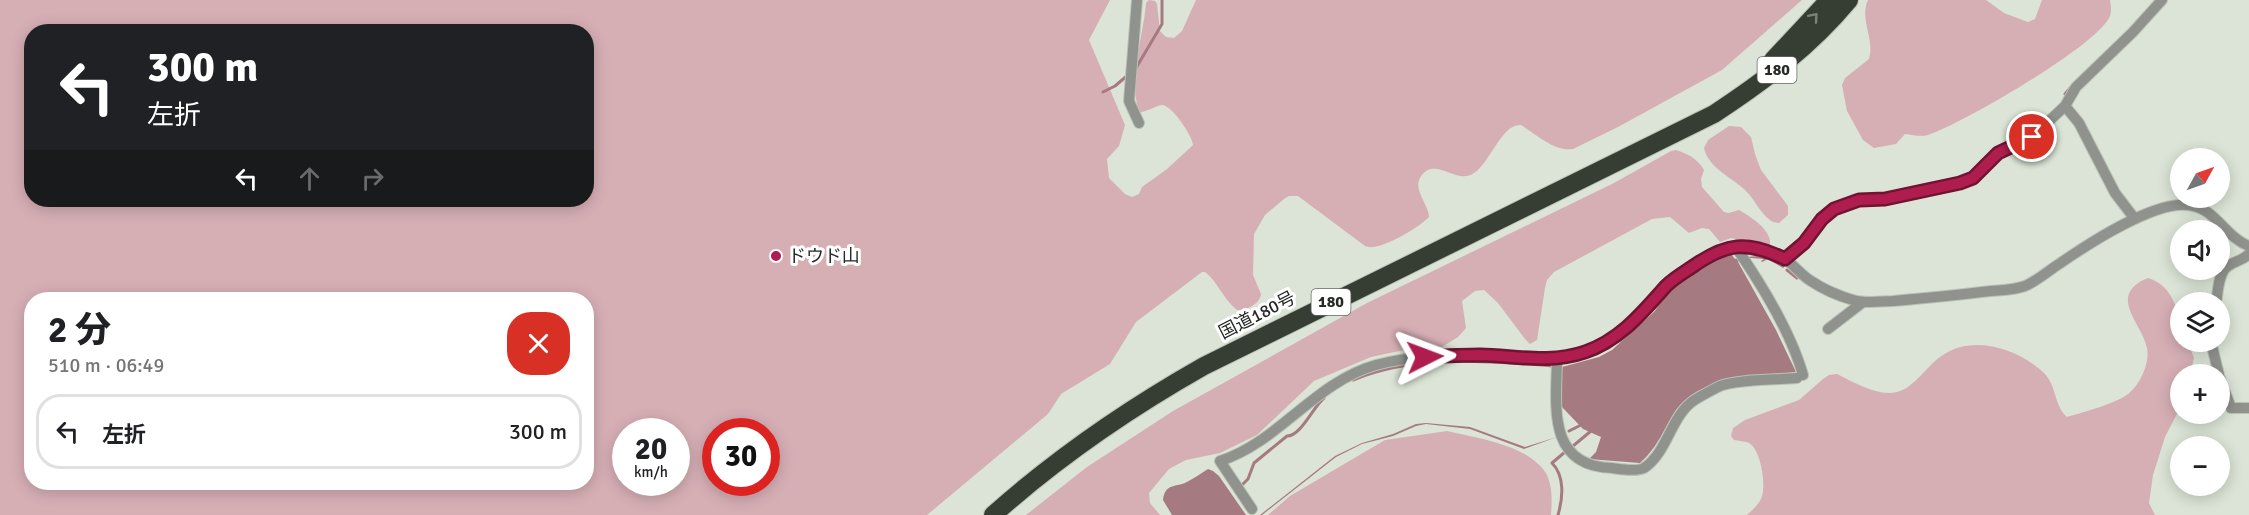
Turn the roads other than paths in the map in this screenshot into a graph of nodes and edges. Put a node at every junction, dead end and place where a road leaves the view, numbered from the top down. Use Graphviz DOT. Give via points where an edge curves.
graph roads {
  1 [pos="1137,0"];
  2 [pos="1829,0"];
  3 [pos="1849,0"];
  4 [pos="2162,0"];
  5 [pos="2065,106"];
  6 [pos="1138,123"];
  7 [pos="1692,125"];
  8 [pos="2135,219"];
  9 [pos="1735,246"];
  10 [pos="2249,246"];
  11 [pos="2249,254"];
  12 [pos="1785,259"];
  13 [pos="2218,292"];
  14 [pos="1863,302"];
  15 [pos="1828,329"];
  16 [pos="1557,360"];
  17 [pos="2230,405"];
  18 [pos="2249,408"];
  19 [pos="1252,509"];
  20 [pos="993,515"];
  1 -- 6 [label="street" via="1130,101"];
  7 -- 2 [label="highway, 国道180号 / 180, one-way" via="1776,57"];
  3 -- 7 [label="highway, 国道180号 / 180" via="1782,66"];
  4 -- 5 [label="street" via="2076,87"];
  5 -- 8 [label="street" via="2079,123 2115,193"];
  5 -- 12 [label="street" via="2032,137 1998,153 1966,181 1885,199 1859,200 1834,209"];
  7 -- 20 [label="highway, 国道180号 / 180" via="1204,366 1096,433 1037,476"];
  8 -- 10 [label="street" via="2169,206 2192,205 2210,213 2239,242"];
  8 -- 14 [label="street" via="2021,287"];
  9 -- 12 [label="street" via="1772,252"];
  9 -- 16 [label="street" via="1715,252 1667,285 1641,316 1612,340"];
  9 -- 16 [label="street" via="1794,350 1800,377 1720,386 1686,405 1665,445 1644,467 1603,468 1580,461 1564,442 1557,424"];
  11 -- 13 [label="street" via="2223,271"];
  12 -- 14 [label="street" via="1814,283"];
  14 -- 15 [label="street"];
  16 -- 19 [label="street" via="1480,355 1430,357 1391,362 1353,373 1263,439 1220,461"];
  17 -- 18 [label="street"];
}
